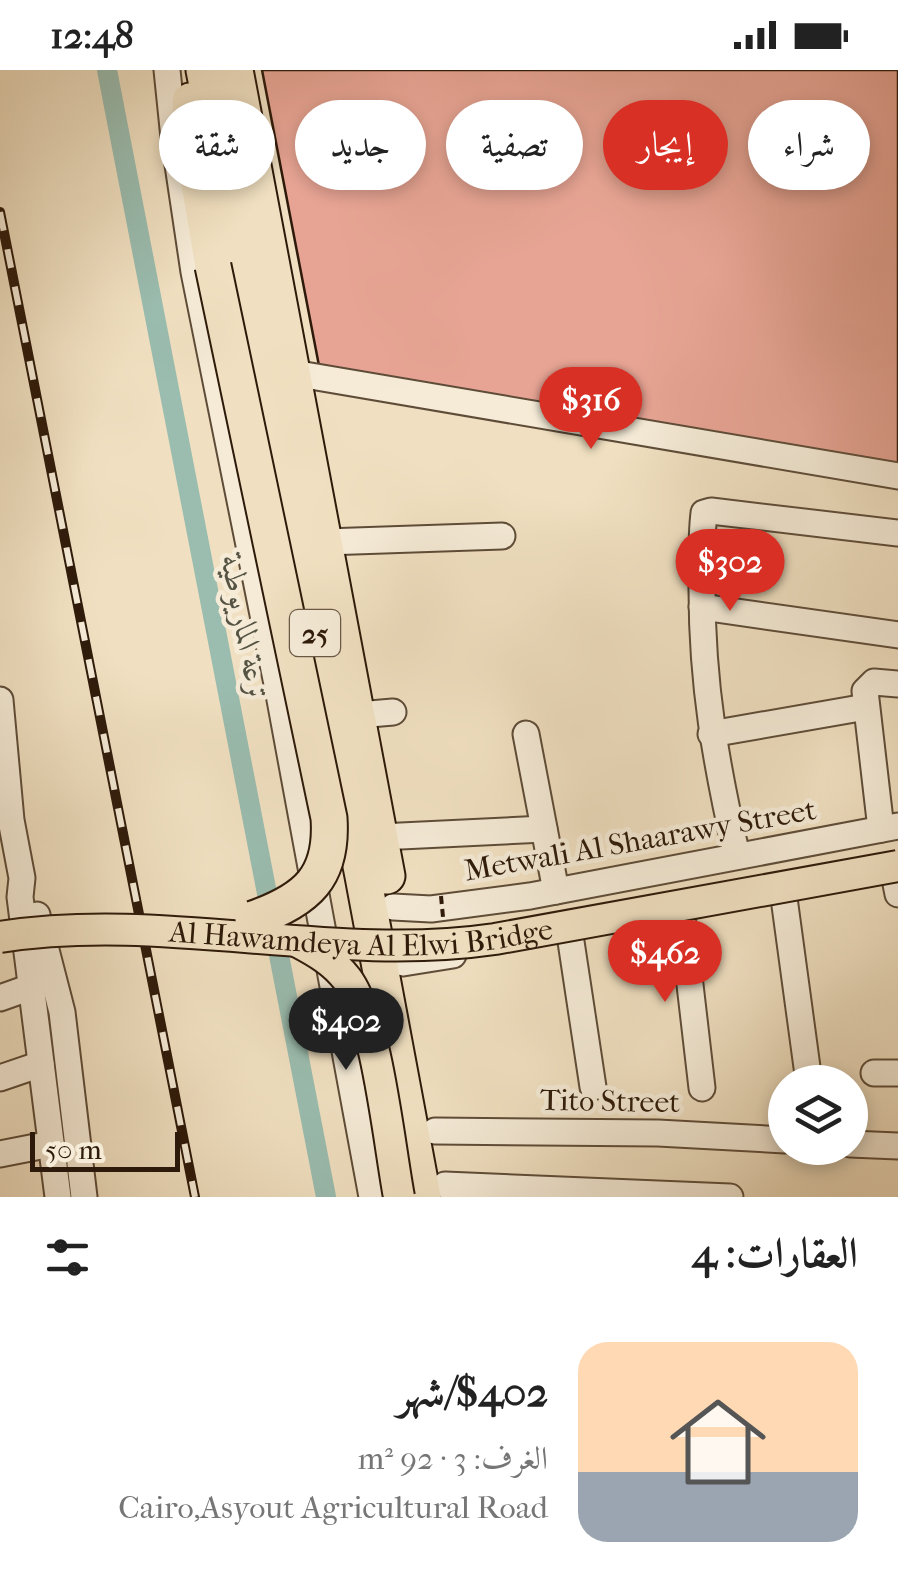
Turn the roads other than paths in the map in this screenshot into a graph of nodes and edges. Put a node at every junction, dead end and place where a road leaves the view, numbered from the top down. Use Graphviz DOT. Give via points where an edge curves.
graph roads {
  1 [pos="167,70"];
  2 [pos="192,70"];
  3 [pos="204,70"];
  4 [pos="235,70"];
  5 [pos="293,373"];
  6 [pos="898,476"];
  7 [pos="898,533"];
  8 [pos="502,536"];
  9 [pos="325,542"];
  10 [pos="702,607"];
  11 [pos="898,634"];
  12 [pos="898,684"];
  13 [pos="0,700"];
  14 [pos="866,706"];
  15 [pos="2,727"];
  16 [pos="526,734"];
  17 [pos="711,734"];
  18 [pos="6,820"];
  19 [pos="544,829"];
  20 [pos="892,834"];
  21 [pos="380,838"];
  22 [pos="737,856"];
  23 [pos="897,879"];
  24 [pos="556,891"];
  25 [pos="15,898"];
  26 [pos="784,898"];
  27 [pos="393,906"];
  28 [pos="682,916"];
  29 [pos="254,919"];
  30 [pos="570,935"];
  31 [pos="0,937"];
  32 [pos="295,941"];
  33 [pos="404,963"];
  34 [pos="31,987"];
  35 [pos="0,998"];
  36 [pos="41,1064"];
  37 [pos="807,1065"];
  38 [pos="0,1078"];
  39 [pos="593,1087"];
  40 [pos="702,1088"];
  41 [pos="768,1127"];
  42 [pos="434,1131"];
  43 [pos="658,1133"];
  44 [pos="768,1139"];
  45 [pos="52,1144"];
  46 [pos="868,1145"];
  47 [pos="898,1146"];
  48 [pos="0,1154"];
  49 [pos="438,1193"];
  50 [pos="58,1197"];
  51 [pos="84,1197"];
  52 [pos="372,1197"];
  53 [pos="398,1197"];
  54 [pos="730,1197"];
  1 -- 52 [label="street" via="194,272"];
  2 -- 29 [label="highway, bridge" via="194,154 213,266 330,843 315,883"];
  3 -- 49 [label="highway, 25" via="370,912"];
  4 -- 5 [label="highway, 25"];
  5 -- 6 [label="street"];
  5 -- 9 [label="highway, 25"];
  7 -- 10 [label="street" via="706,512"];
  8 -- 9 [label="street"];
  9 -- 21 [label="highway, 25" via="375,714"];
  10 -- 11 [label="street"];
  10 -- 17 [label="street"];
  12 -- 14 [label="street" via="870,684"];
  13 -- 15 [label="street"];
  14 -- 17 [label="street"];
  14 -- 20 [label="street"];
  15 -- 18 [label="street"];
  16 -- 19 [label="street"];
  17 -- 22 [label="street"];
  18 -- 25 [label="street"];
  19 -- 21 [label="street"];
  19 -- 24 [label="street"];
  20 -- 22 [label="street, Metwali Al Shaarawy Street"];
  20 -- 29 [label="main road, Al Hawamdeya Al Elwi Bridge" via="509,920 445,927"];
  21 -- 27 [label="highway, 25"];
  22 -- 24 [label="street, Metwali Al Shaarawy Street"];
  23 -- 26 [label="street"];
  23 -- 32 [label="main road, Al Hawamdeya Al Elwi Bridge, bridge" via="468,943"];
  24 -- 27 [label="street, Metwali Al Shaarawy Street" via="460,906"];
  25 -- 29 [label="main road, Al Hawamdeya Al Elwi Bridge" via="73,913"];
  25 -- 34 [label="street"];
  25 -- 51 [label="street" via="62,1012"];
  26 -- 28 [label="street"];
  26 -- 37 [label="street"];
  27 -- 33 [label="highway, 25"];
  28 -- 30 [label="street"];
  28 -- 40 [label="street"];
  30 -- 33 [label="street"];
  30 -- 39 [label="street"];
  31 -- 32 [label="main road, Al Hawamdeya Al Elwi Bridge, bridge" via="94,929"];
  32 -- 53 [label="main road, bridge" via="333,964 358,998"];
  33 -- 42 [label="highway, 25"];
  34 -- 35 [label="street"];
  34 -- 36 [label="street"];
  36 -- 38 [label="street"];
  36 -- 45 [label="street"];
  41 -- 43 [label="street"];
  42 -- 43 [label="street, Tito Street"];
  42 -- 49 [label="highway, 25"];
  43 -- 44 [label="street, Tito Street"];
  45 -- 48 [label="street"];
  45 -- 50 [label="street"];
  46 -- 47 [label="street"];
  49 -- 54 [label="street"];
}
